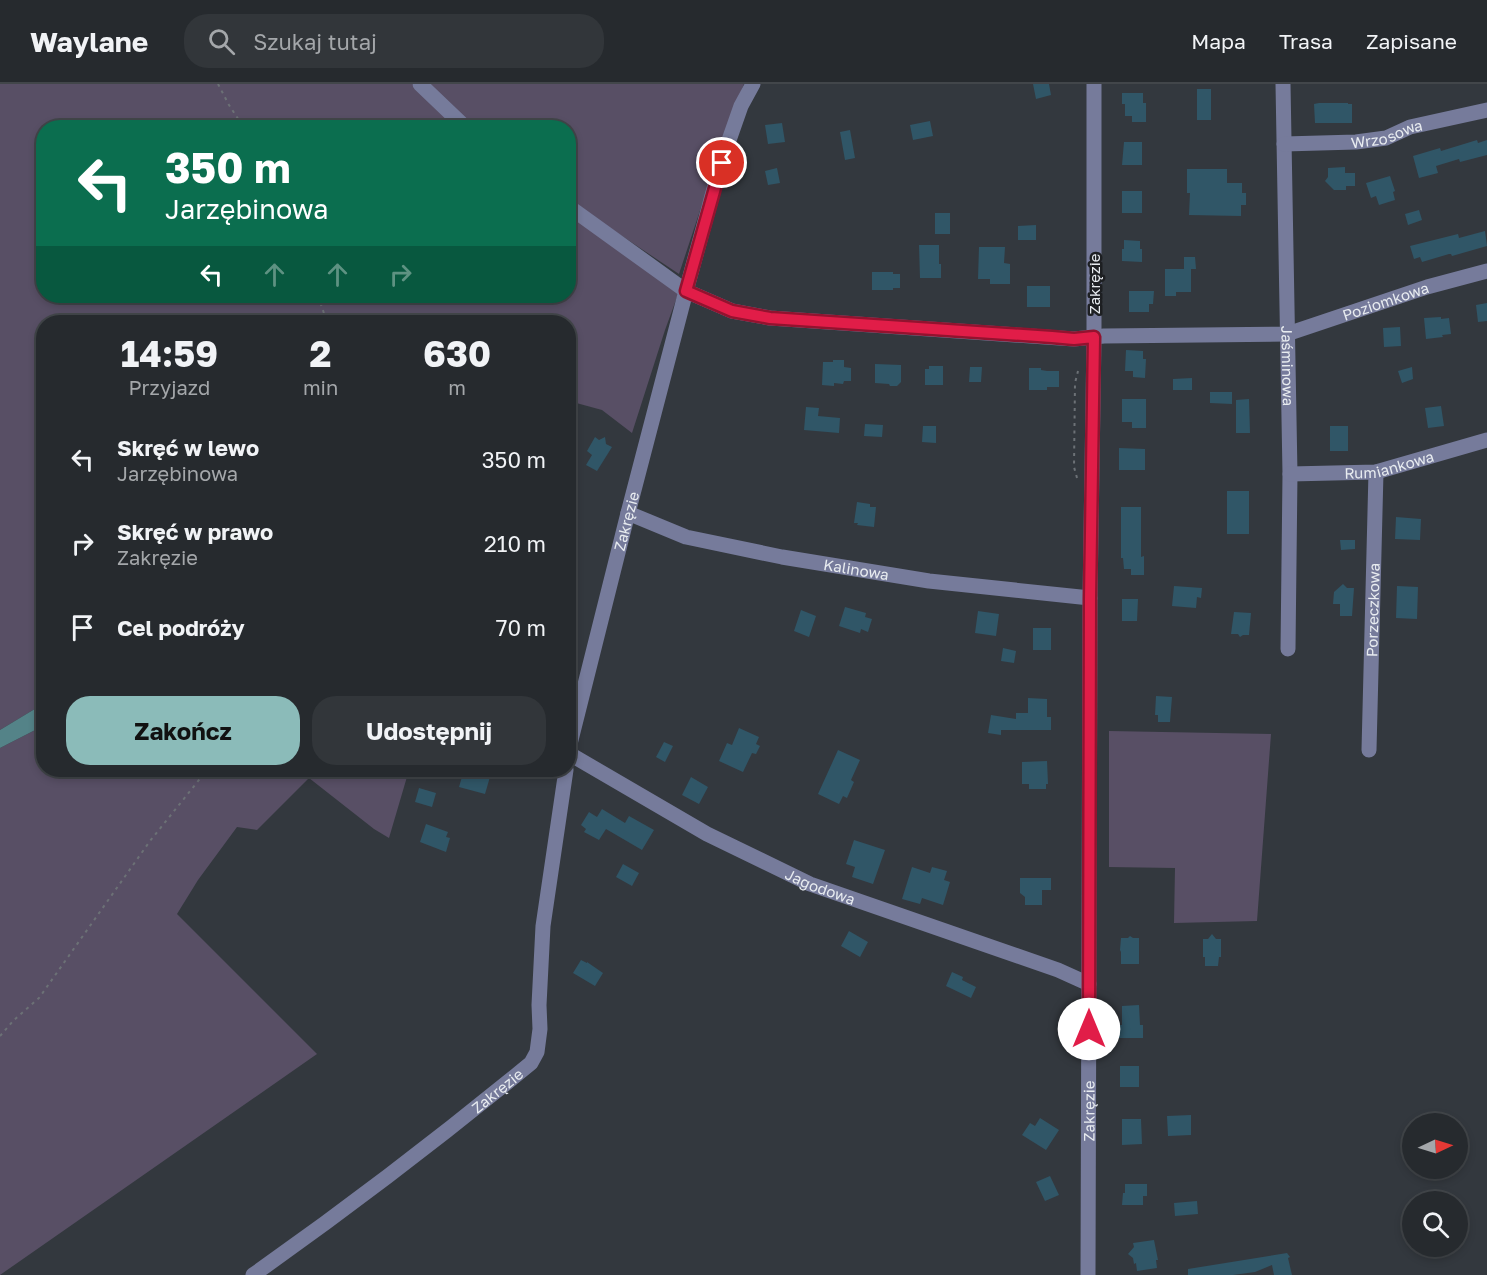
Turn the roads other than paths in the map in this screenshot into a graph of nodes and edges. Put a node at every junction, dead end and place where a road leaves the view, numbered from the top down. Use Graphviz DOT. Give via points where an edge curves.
graph roads {
  1 [pos="420,84"];
  2 [pos="753,84"];
  3 [pos="1094,84"];
  4 [pos="1283,84"];
  5 [pos="1487,110"];
  6 [pos="458,120"];
  7 [pos="1284,144"];
  8 [pos="576,212"];
  9 [pos="1487,271"];
  10 [pos="686,291"];
  11 [pos="1287,334"];
  12 [pos="1094,337"];
  13 [pos="1487,440"];
  14 [pos="1376,472"];
  15 [pos="1290,474"];
  16 [pos="628,513"];
  17 [pos="1090,598"];
  18 [pos="1288,649"];
  19 [pos="576,720"];
  20 [pos="1369,750"];
  21 [pos="576,757"];
  22 [pos="565,777"];
  23 [pos="1089,984"];
  24 [pos="253,1275"];
  25 [pos="1088,1275"];
  1 -- 6 [label="street"];
  2 -- 10 [label="street, Zakręzie" via="741,106 722,163"];
  3 -- 12 [label="street, Zakręzie"];
  4 -- 7 [label="street, Jaśminowa"];
  5 -- 7 [label="street, Wrzosowa" via="1410,127 1386,138"];
  7 -- 11 [label="street, Jaśminowa"];
  8 -- 10 [label="street"];
  9 -- 11 [label="street, Poziomkowa"];
  10 -- 12 [label="street, Poziomkowa" via="732,311 770,318 1074,339"];
  10 -- 16 [label="street, Zakręzie"];
  11 -- 12 [label="street, Poziomkowa"];
  11 -- 15 [label="street, Jaśminowa"];
  12 -- 17 [label="street, Zakręzie"];
  13 -- 14 [label="street, Rumiankowa"];
  14 -- 15 [label="street, Rumiankowa"];
  14 -- 20 [label="street, Porzeczkowa"];
  15 -- 18 [label="street, Jaśminowa"];
  16 -- 17 [label="street, Kalinowa" via="686,537 782,557 929,581"];
  16 -- 19 [label="street, Zakręzie"];
  17 -- 23 [label="street, Zakręzie"];
  21 -- 23 [label="street, Jagodowa" via="707,834 810,884"];
  22 -- 24 [label="street, Zakręzie" via="543,926 540,1029 531,1063"];
  23 -- 25 [label="street, Zakręzie"];
}
